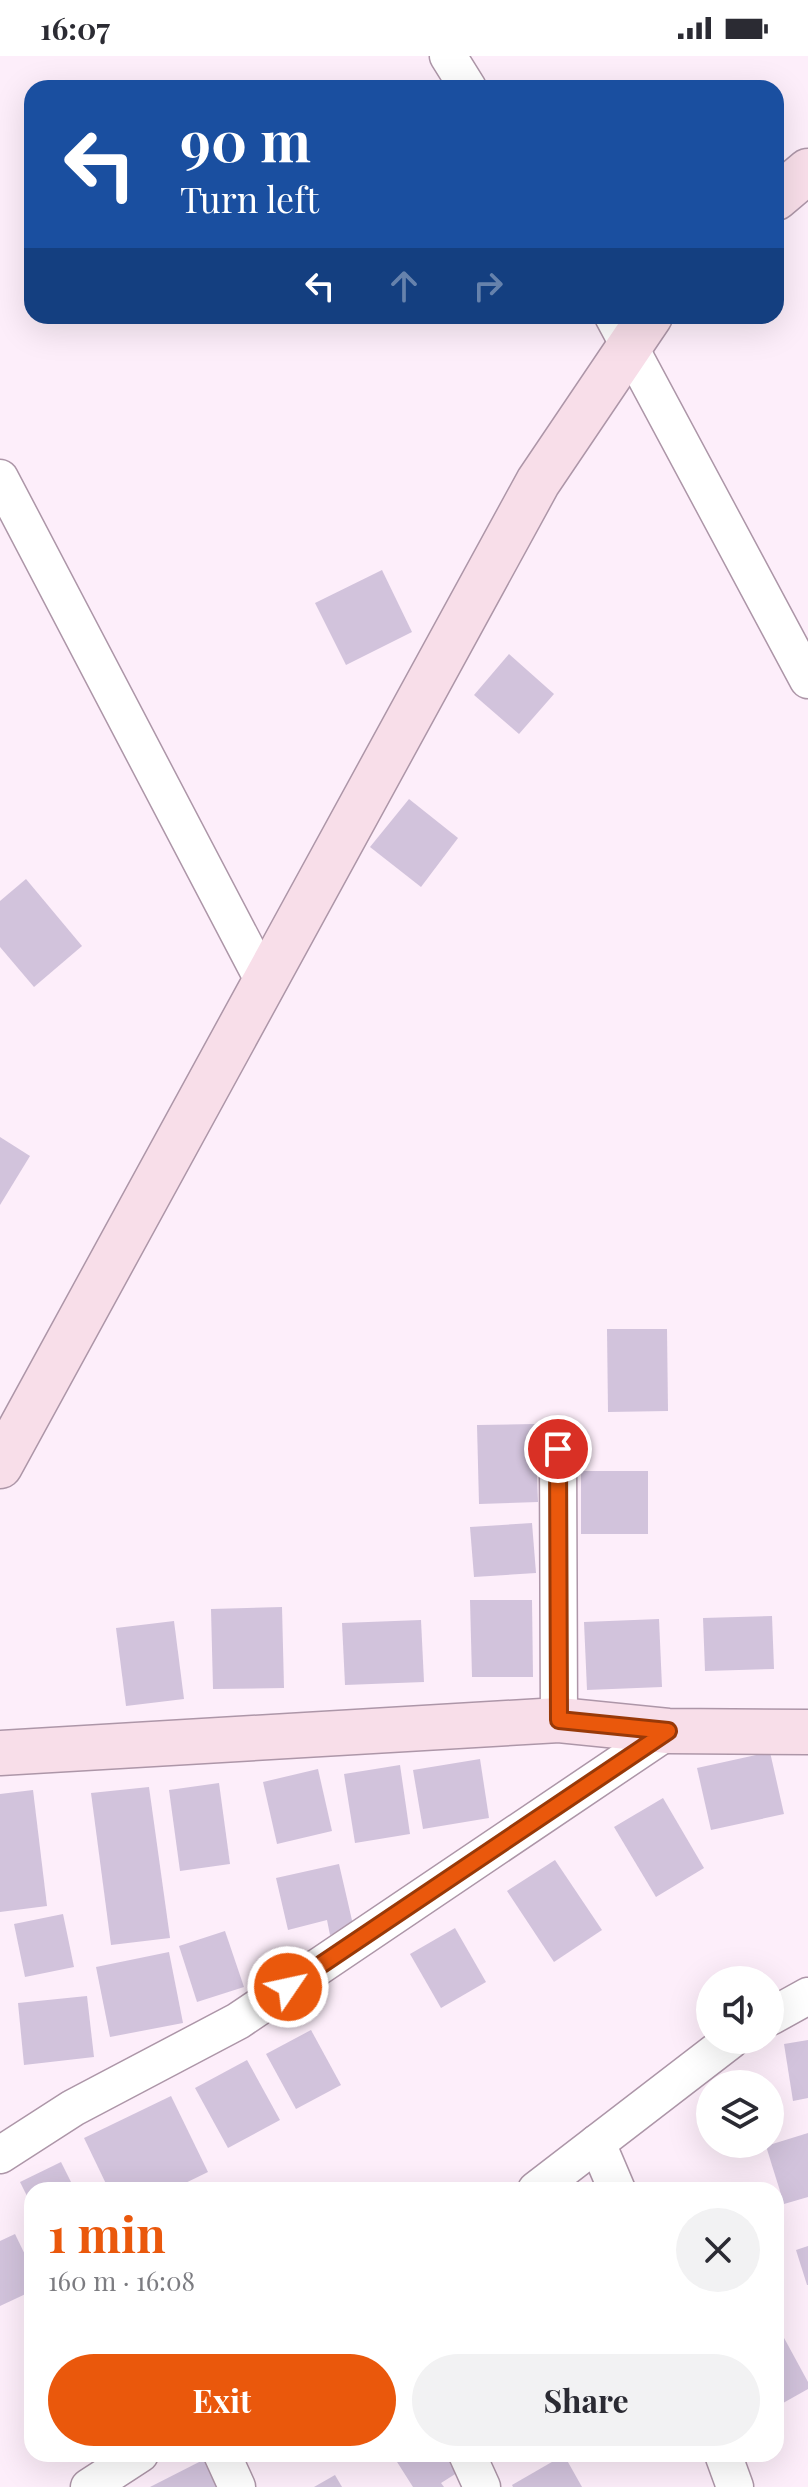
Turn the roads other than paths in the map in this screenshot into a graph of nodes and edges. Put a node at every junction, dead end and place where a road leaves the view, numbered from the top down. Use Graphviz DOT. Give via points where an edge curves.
graph roads {
  1 [pos="448,56"];
  2 [pos="463,80"];
  3 [pos="808,171"];
  4 [pos="784,191"];
  5 [pos="631,325"];
  6 [pos="0,478"];
  7 [pos="808,680"];
  8 [pos="264,982"];
  9 [pos="558,1449"];
  10 [pos="0,1466"];
  11 [pos="559,1720"];
  12 [pos="668,1731"];
  13 [pos="808,1732"];
  14 [pos="0,1753"];
  15 [pos="808,1996"];
  16 [pos="784,2009"];
  17 [pos="713,2054"];
  18 [pos="597,2143"];
  19 [pos="0,2155"];
  20 [pos="546,2182"];
  21 [pos="614,2182"];
  22 [pos="128,2462"];
  23 [pos="226,2462"];
  24 [pos="471,2462"];
  25 [pos="726,2462"];
  26 [pos="89,2487"];
  27 [pos="237,2487"];
  28 [pos="482,2487"];
  29 [pos="735,2487"];
  1 -- 2 [label="street"];
  3 -- 4 [label="street"];
  5 -- 7 [label="street"];
  5 -- 8 [label="street" via="538,482"];
  6 -- 8 [label="street"];
  8 -- 10 [label="street"];
  9 -- 11 [label="street"];
  11 -- 12 [label="street"];
  11 -- 14 [label="street"];
  12 -- 13 [label="street"];
  12 -- 19 [label="street" via="238,2021 73,2108"];
  15 -- 16 [label="street"];
  17 -- 18 [label="street"];
  18 -- 20 [label="street"];
  18 -- 21 [label="street"];
  22 -- 26 [label="street"];
  23 -- 27 [label="street"];
  24 -- 28 [label="street"];
  25 -- 29 [label="street"];
}
